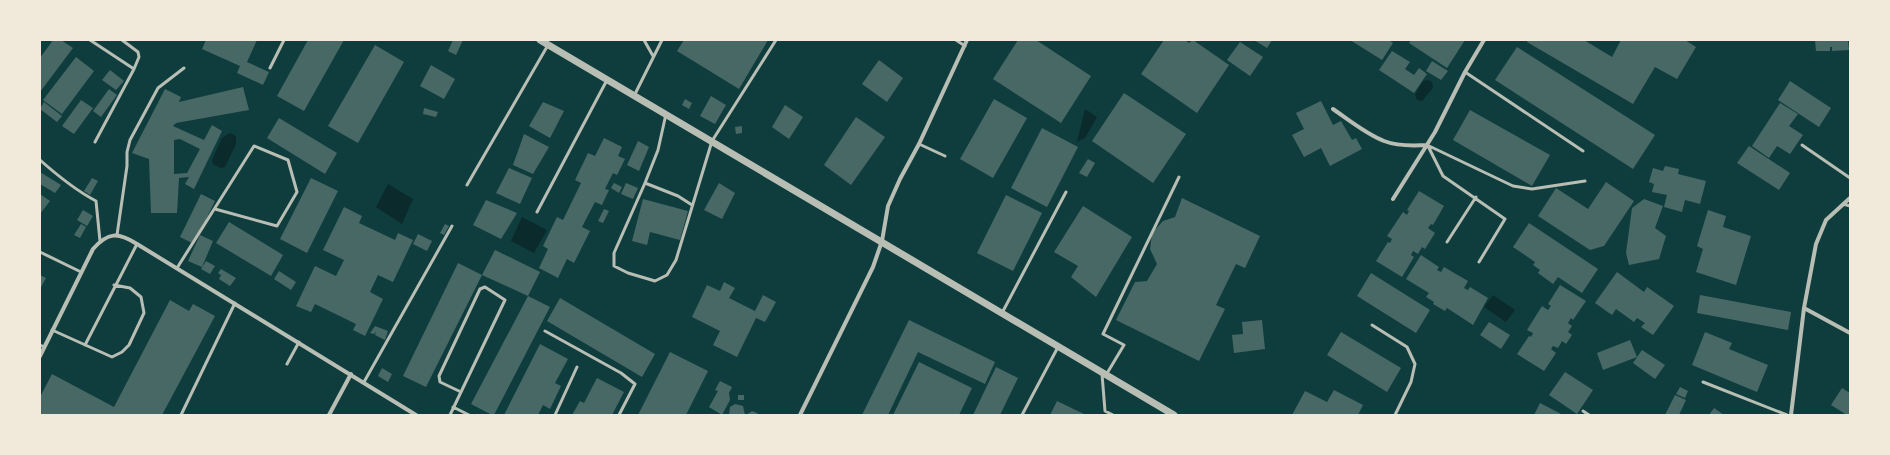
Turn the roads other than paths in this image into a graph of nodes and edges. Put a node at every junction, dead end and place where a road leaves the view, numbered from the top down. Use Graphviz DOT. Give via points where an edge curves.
graph roads {
  1 [pos="90,40"];
  2 [pos="122,40"];
  3 [pos="284,40"];
  4 [pos="540,40"];
  5 [pos="644,40"];
  6 [pos="662,40"];
  7 [pos="776,40"];
  8 [pos="956,40"];
  9 [pos="967,40"];
  10 [pos="1484,40"];
  11 [pos="548,45"];
  12 [pos="965,46"];
  13 [pos="653,56"];
  14 [pos="184,68"];
  15 [pos="270,68"];
  16 [pos="134,69"];
  17 [pos="1465,72"];
  18 [pos="607,80"];
  19 [pos="634,96"];
  20 [pos="1333,110"];
  21 [pos="666,114"];
  22 [pos="712,141"];
  23 [pos="95,142"];
  24 [pos="919,144"];
  25 [pos="1802,144"];
  26 [pos="1427,145"];
  27 [pos="1583,150"];
  28 [pos="945,156"];
  29 [pos="40,160"];
  30 [pos="1179,177"];
  31 [pos="1850,178"];
  32 [pos="1585,181"];
  33 [pos="645,183"];
  34 [pos="467,185"];
  35 [pos="1066,192"];
  36 [pos="1476,197"];
  37 [pos="1850,198"];
  38 [pos="1393,199"];
  39 [pos="1843,204"];
  40 [pos="692,205"];
  41 [pos="1850,206"];
  42 [pos="215,209"];
  43 [pos="538,212"];
  44 [pos="452,226"];
  45 [pos="117,235"];
  46 [pos="100,241"];
  47 [pos="882,241"];
  48 [pos="1447,242"];
  49 [pos="137,244"];
  50 [pos="40,252"];
  51 [pos="1479,262"];
  52 [pos="177,268"];
  53 [pos="81,272"];
  54 [pos="114,285"];
  55 [pos="235,303"];
  56 [pos="1804,308"];
  57 [pos="1002,313"];
  58 [pos="1372,325"];
  59 [pos="52,330"];
  60 [pos="545,331"];
  61 [pos="1850,333"];
  62 [pos="298,342"];
  63 [pos="85,345"];
  64 [pos="42,346"];
  65 [pos="1058,347"];
  66 [pos="40,356"];
  67 [pos="287,364"];
  68 [pos="578,367"];
  69 [pos="351,374"];
  70 [pos="1104,374"];
  71 [pos="364,382"];
  72 [pos="1703,382"];
  73 [pos="461,392"];
  74 [pos="454,407"];
  75 [pos="1105,411"];
  76 [pos="1583,411"];
  77 [pos="181,415"];
  78 [pos="329,415"];
  79 [pos="416,415"];
  80 [pos="450,415"];
  81 [pos="469,415"];
  82 [pos="555,415"];
  83 [pos="618,415"];
  84 [pos="800,415"];
  85 [pos="1022,415"];
  86 [pos="1104,415"];
  87 [pos="1113,415"];
  88 [pos="1174,415"];
  89 [pos="1395,415"];
  90 [pos="1590,415"];
  91 [pos="1787,415"];
  92 [pos="1791,415"];
  1 -- 16 [label="lane"];
  2 -- 16 [label="lane" via="138,52 139,57"];
  3 -- 15 [label="lane"];
  4 -- 11 [label="street"];
  5 -- 13 [label="lane"];
  6 -- 13 [label="lane"];
  7 -- 22 [label="lane"];
  8 -- 12 [label="lane"];
  9 -- 12 [label="street"];
  10 -- 17 [label="street"];
  11 -- 18 [label="street"];
  11 -- 34 [label="lane"];
  12 -- 24 [label="street"];
  13 -- 19 [label="lane"];
  14 -- 45 [label="lane" via="158,88 130,140 126,152 127,166"];
  16 -- 23 [label="lane"];
  17 -- 26 [label="street"];
  17 -- 27 [label="lane"];
  18 -- 19 [label="street"];
  18 -- 43 [label="lane"];
  19 -- 21 [label="street"];
  20 -- 26 [label="street" via="1384,141 1406,146"];
  21 -- 22 [label="street"];
  21 -- 33 [label="lane" via="658,150"];
  22 -- 40 [label="lane"];
  22 -- 47 [label="street"];
  24 -- 28 [label="lane"];
  24 -- 47 [label="street" via="888,206"];
  25 -- 31 [label="lane"];
  26 -- 32 [label="lane" via="1513,186 1532,189"];
  26 -- 36 [label="lane" via="1443,176"];
  26 -- 38 [label="street"];
  29 -- 46 [label="lane" via="65,182 96,200"];
  30 -- 70 [label="lane" via="1103,334 1124,345"];
  33 -- 40 [label="lane" via="678,196"];
  33 -- 40 [label="lane" via="614,253 614,266 628,273 655,281 667,275 676,260"];
  35 -- 57 [label="lane"];
  36 -- 48 [label="lane"];
  36 -- 51 [label="lane" via="1505,219"];
  37 -- 39 [label="street"];
  39 -- 41 [label="lane"];
  39 -- 56 [label="street" via="1826,220 1816,244"];
  42 -- 42 [label="lane" via="254,146 288,160 297,192 277,226"];
  42 -- 52 [label="lane"];
  44 -- 71 [label="lane"];
  45 -- 46 [label="street"];
  45 -- 49 [label="street"];
  46 -- 53 [label="street"];
  47 -- 57 [label="street"];
  47 -- 84 [label="street" via="873,267"];
  49 -- 52 [label="street"];
  49 -- 54 [label="lane"];
  50 -- 53 [label="lane"];
  52 -- 55 [label="street"];
  53 -- 59 [label="street"];
  54 -- 63 [label="lane"];
  54 -- 63 [label="lane" via="130,288 141,297 144,313 135,332 125,349 112,357"];
  55 -- 62 [label="street"];
  55 -- 77 [label="lane"];
  56 -- 61 [label="street"];
  56 -- 92 [label="street"];
  57 -- 65 [label="street"];
  58 -- 89 [label="lane" via="1407,348 1416,364 1411,382"];
  59 -- 63 [label="lane"];
  59 -- 64 [label="street"];
  60 -- 83 [label="lane" via="621,373 634,384"];
  62 -- 67 [label="lane"];
  62 -- 69 [label="street"];
  64 -- 66 [label="street"];
  65 -- 70 [label="street"];
  65 -- 85 [label="lane"];
  68 -- 82 [label="lane"];
  69 -- 71 [label="street"];
  69 -- 78 [label="street"];
  70 -- 75 [label="lane"];
  70 -- 88 [label="street"];
  71 -- 79 [label="street"];
  72 -- 91 [label="lane"];
  73 -- 73 [label="lane" via="505,300 485,287 480,290 439,376 440,382"];
  73 -- 74 [label="lane"];
  74 -- 80 [label="lane"];
  74 -- 81 [label="lane"];
  75 -- 86 [label="lane"];
  75 -- 87 [label="lane"];
  76 -- 90 [label="lane"];
}
